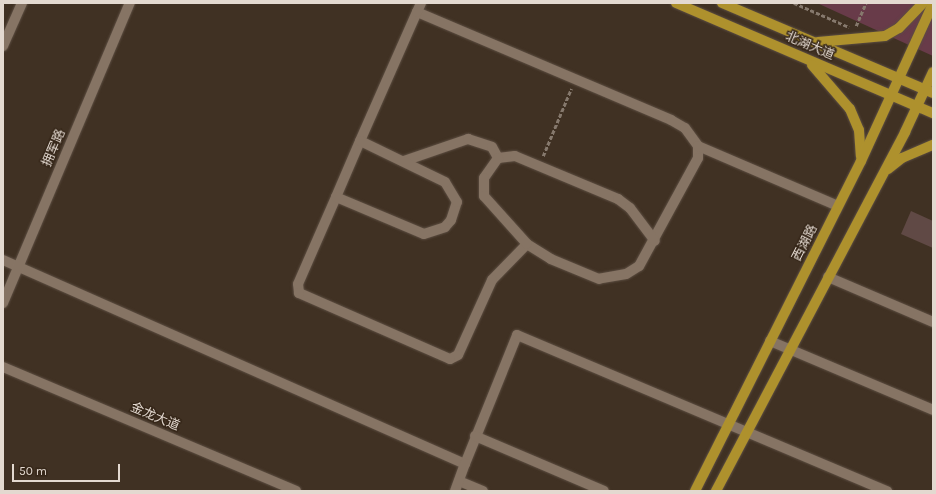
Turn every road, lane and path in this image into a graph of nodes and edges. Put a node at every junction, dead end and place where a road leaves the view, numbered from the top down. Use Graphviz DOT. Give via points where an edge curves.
graph roads {
  1 [pos="22,3"];
  2 [pos="130,3"];
  3 [pos="676,3"];
  4 [pos="722,3"];
  5 [pos="794,3"];
  6 [pos="866,3"];
  7 [pos="923,3"];
  8 [pos="933,4"];
  9 [pos="419,7"];
  10 [pos="856,27"];
  11 [pos="862,27"];
  12 [pos="812,41"];
  13 [pos="850,42"];
  14 [pos="3,46"];
  15 [pos="805,58"];
  16 [pos="933,72"];
  17 [pos="575,79"];
  18 [pos="900,79"];
  19 [pos="929,91"];
  20 [pos="892,95"];
  21 [pos="917,106"];
  22 [pos="933,113"];
  23 [pos="360,141"];
  24 [pos="933,145"];
  25 [pos="698,146"];
  26 [pos="498,158"];
  27 [pos="404,161"];
  28 [pos="861,161"];
  29 [pos="538,166"];
  30 [pos="885,171"];
  31 [pos="336,197"];
  32 [pos="838,206"];
  33 [pos="655,241"];
  34 [pos="527,244"];
  35 [pos="3,260"];
  36 [pos="19,266"];
  37 [pos="828,277"];
  38 [pos="3,304"];
  39 [pos="933,322"];
  40 [pos="770,340"];
  41 [pos="789,348"];
  42 [pos="3,367"];
  43 [pos="933,410"];
  44 [pos="728,424"];
  45 [pos="747,431"];
  46 [pos="475,436"];
  47 [pos="465,464"];
  48 [pos="459,481"];
  49 [pos="296,491"];
  50 [pos="455,491"];
  51 [pos="483,491"];
  52 [pos="604,491"];
  53 [pos="695,491"];
  54 [pos="716,491"];
  55 [pos="887,491"];
  1 -- 14 [label="street"];
  2 -- 36 [label="street, 拥军路"];
  3 -- 15 [label="main road, 北湖大道"];
  4 -- 12 [label="main road, 北湖大道"];
  5 -- 10 [label="path"];
  6 -- 10 [label="path"];
  7 -- 13 [label="main road" via="889,34"];
  8 -- 18 [label="main road, 西湖路"];
  9 -- 17 [label="street"];
  9 -- 23 [label="street"];
  10 -- 11 [label="path"];
  10 -- 13 [label="path"];
  12 -- 13 [label="main road"];
  12 -- 18 [label="main road, 北湖大道"];
  15 -- 20 [label="main road, 北湖大道"];
  15 -- 28 [label="main road" via="823,74 850,109 859,130"];
  16 -- 19 [label="main road"];
  17 -- 25 [label="street" via="671,120 685,128"];
  17 -- 29 [label="path"];
  18 -- 19 [label="main road, 北湖大道"];
  18 -- 20 [label="main road, 西湖路"];
  19 -- 21 [label="main road"];
  20 -- 21 [label="main road, 北湖大道"];
  20 -- 28 [label="main road, 西湖路"];
  21 -- 22 [label="main road, 北湖大道"];
  21 -- 30 [label="main road"];
  23 -- 27 [label="street"];
  23 -- 31 [label="street"];
  24 -- 30 [label="main road" via="902,158"];
  25 -- 32 [label="street"];
  25 -- 33 [label="street" via="698,158"];
  26 -- 27 [label="street" via="486,143 468,139"];
  26 -- 29 [label="street" via="515,156"];
  26 -- 34 [label="street" via="487,168 482,187 484,196"];
  27 -- 31 [label="street" via="435,175 453,192 455,210 445,227 424,234"];
  28 -- 32 [label="main road, 西湖路"];
  29 -- 33 [label="street" via="618,199 630,208"];
  30 -- 37 [label="main road"];
  31 -- 34 [label="street" via="298,284 299,293 450,359 458,355 492,280"];
  32 -- 40 [label="main road, 西湖路"];
  33 -- 34 [label="street" via="639,266 609,279 599,279 551,260"];
  35 -- 36 [label="street"];
  36 -- 38 [label="street, 拥军路"];
  36 -- 47 [label="street"];
  37 -- 39 [label="street"];
  37 -- 41 [label="main road"];
  40 -- 41 [label="street"];
  40 -- 44 [label="main road, 西湖路"];
  41 -- 43 [label="street"];
  41 -- 45 [label="main road"];
  42 -- 49 [label="street, 金龙大道"];
  44 -- 45 [label="street"];
  44 -- 46 [label="street" via="517,335"];
  44 -- 53 [label="main road, 西湖路"];
  45 -- 54 [label="main road"];
  45 -- 55 [label="street"];
  46 -- 47 [label="street"];
  46 -- 52 [label="street"];
  47 -- 48 [label="street"];
  48 -- 50 [label="street"];
  48 -- 51 [label="street"];
}
